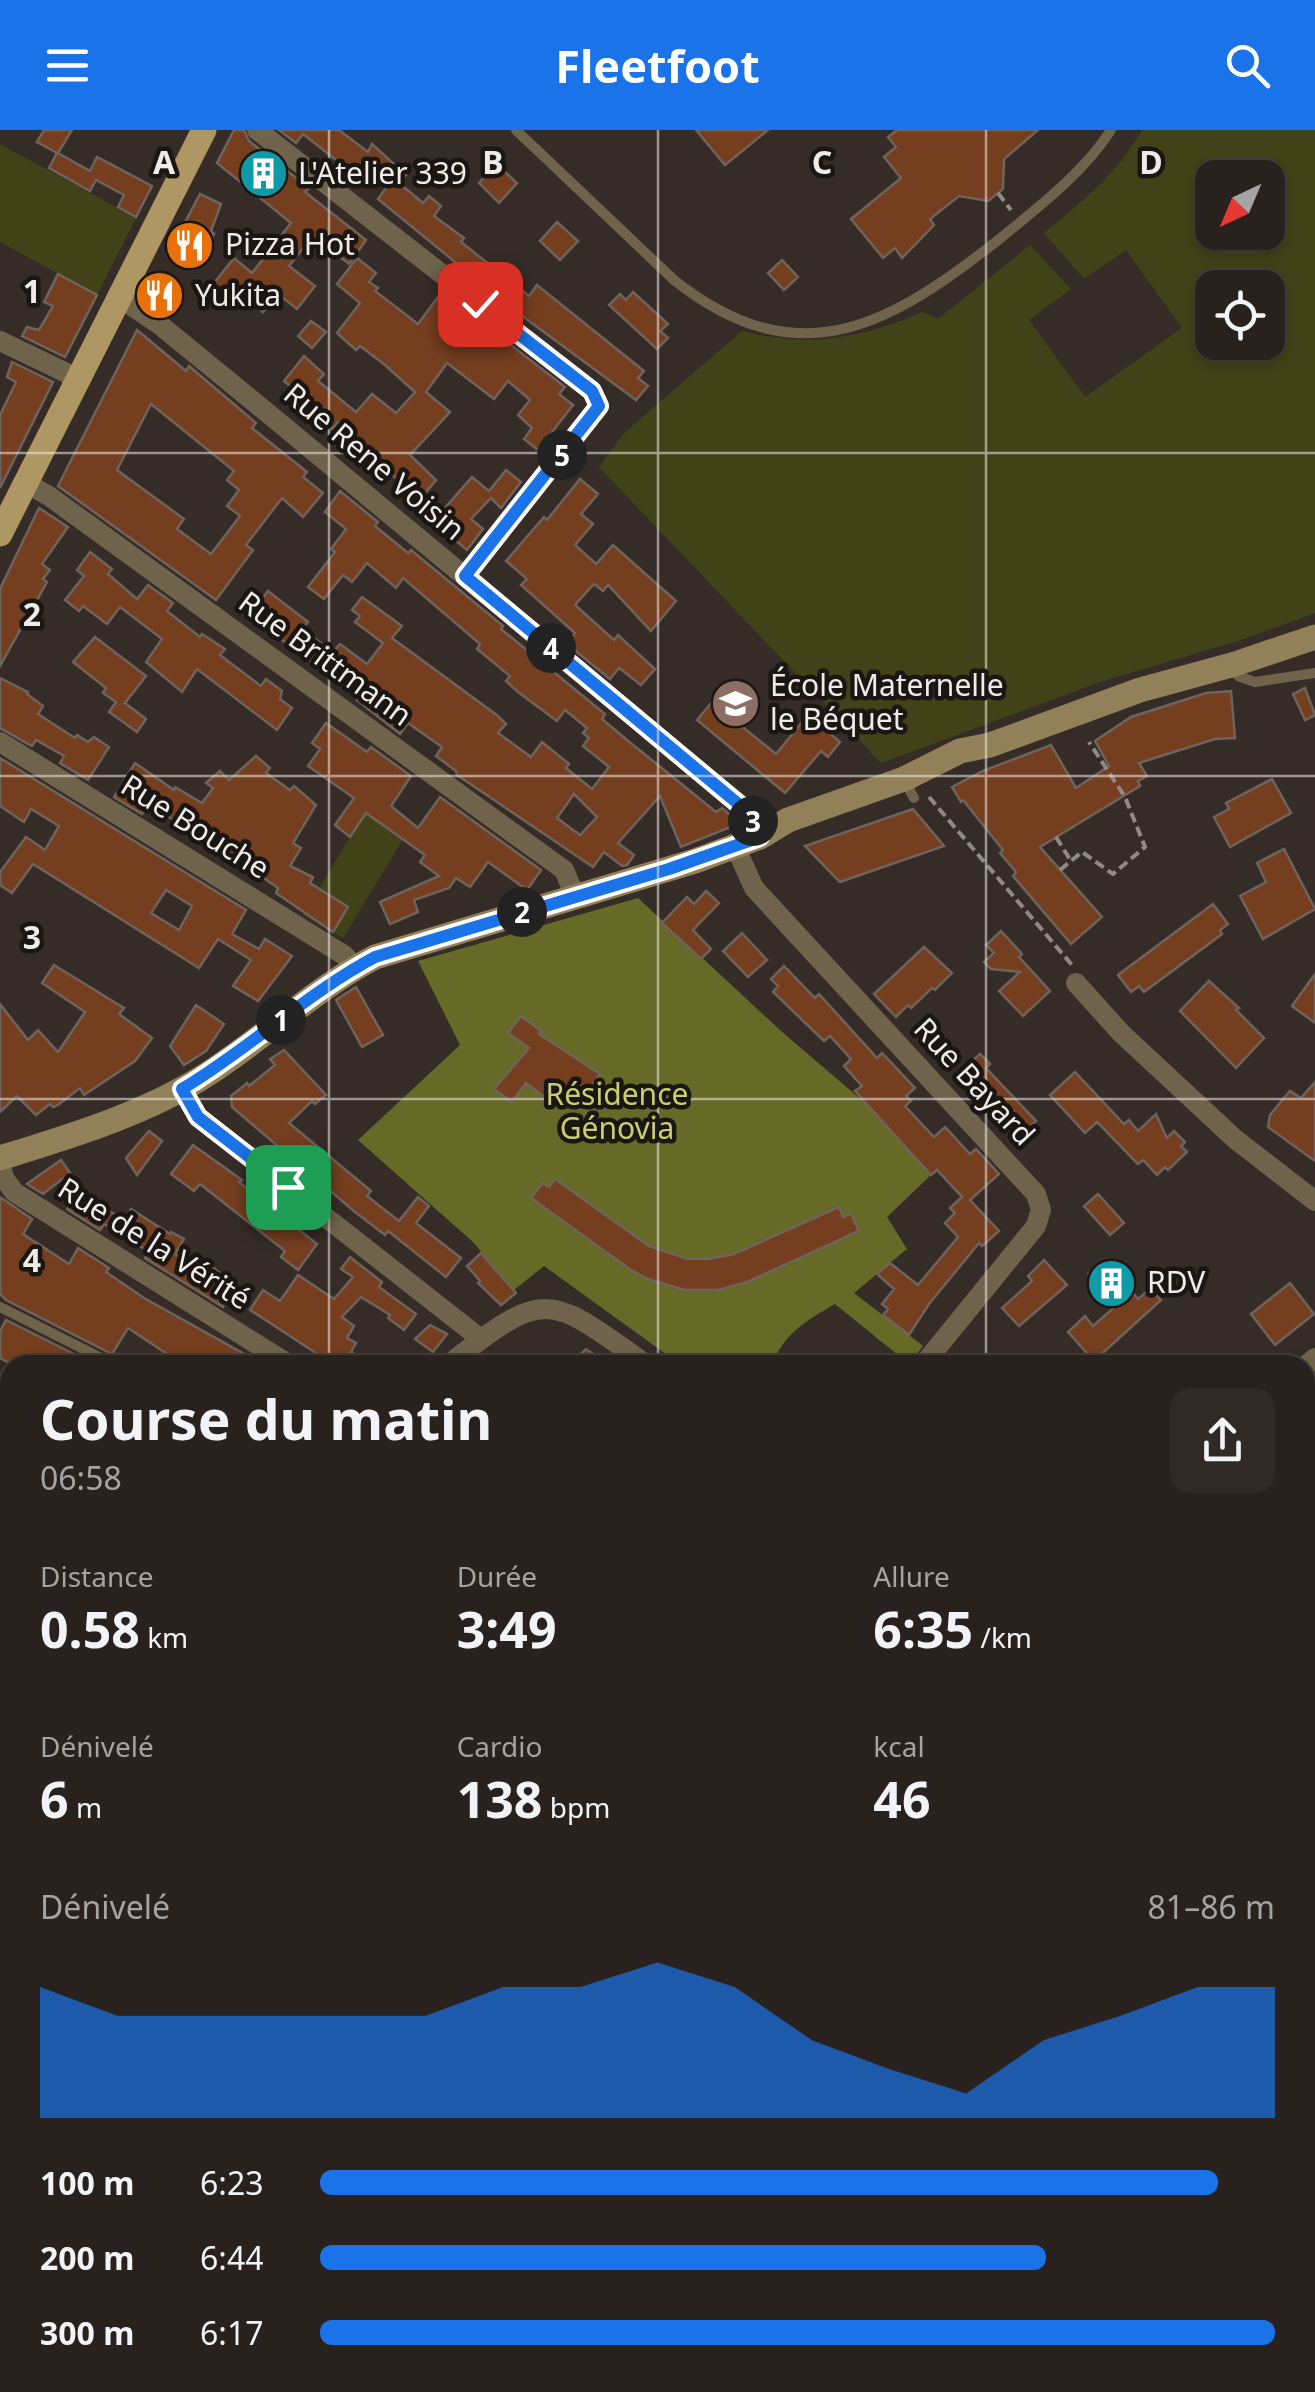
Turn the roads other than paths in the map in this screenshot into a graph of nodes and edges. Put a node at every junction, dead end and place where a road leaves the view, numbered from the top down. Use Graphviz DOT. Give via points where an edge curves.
graph roads {
  1 [pos="204,130"];
  2 [pos="257,130"];
  3 [pos="516,130"];
  4 [pos="1111,130"];
  5 [pos="120,298"];
  6 [pos="0,340"];
  7 [pos="79,380"];
  8 [pos="26,483"];
  9 [pos="0,534"];
  10 [pos="465,576"];
  11 [pos="1315,637"];
  12 [pos="1235,664"];
  13 [pos="1315,673"];
  14 [pos="0,742"];
  15 [pos="760,837"];
  16 [pos="735,846"];
  17 [pos="575,896"];
  18 [pos="355,968"];
  19 [pos="1076,984"];
  20 [pos="182,1089"];
  21 [pos="0,1160"];
  22 [pos="1315,1201"];
  23 [pos="0,1307"];
  24 [pos="481,1339"];
  25 [pos="95,1355"];
  26 [pos="274,1355"];
  27 [pos="461,1355"];
  28 [pos="633,1355"];
  29 [pos="932,1355"];
  1 -- 5 [label="main road"];
  2 -- 10 [label="street" via="592,391 599,406"];
  3 -- 4 [label="lane" via="674,280 718,312 760,327 813,334 864,326 955,274 1082,170"];
  5 -- 7 [label="main road"];
  5 -- 10 [label="street, Rue Rene Voisin"];
  6 -- 7 [label="street"];
  7 -- 8 [label="main road"];
  8 -- 9 [label="main road"];
  8 -- 17 [label="street, Rue Brittmann" via="564,870"];
  10 -- 15 [label="street, Rue Rene Voisin" via="742,807"];
  11 -- 12 [label="street"];
  12 -- 13 [label="lane" via="1238,676 1255,682"];
  12 -- 15 [label="street" via="1140,690 990,745 909,790 794,834"];
  14 -- 18 [label="street, Rue Bouche" via="344,955"];
  15 -- 16 [label="street"];
  16 -- 17 [label="street"];
  16 -- 29 [label="street, Rue Bayard" via="754,888 1036,1194 1036,1226"];
  17 -- 18 [label="street" via="418,942"];
  18 -- 20 [label="street"];
  19 -- 22 [label="street" via="1235,1139"];
  20 -- 21 [label="street"];
  20 -- 24 [label="street" via="198,1117"];
  21 -- 26 [label="street, Rue de la Vérité" via="14,1192"];
  23 -- 25 [label="lane"];
  24 -- 27 [label="street"];
  24 -- 28 [label="street" via="532,1309 559,1309"];
}
